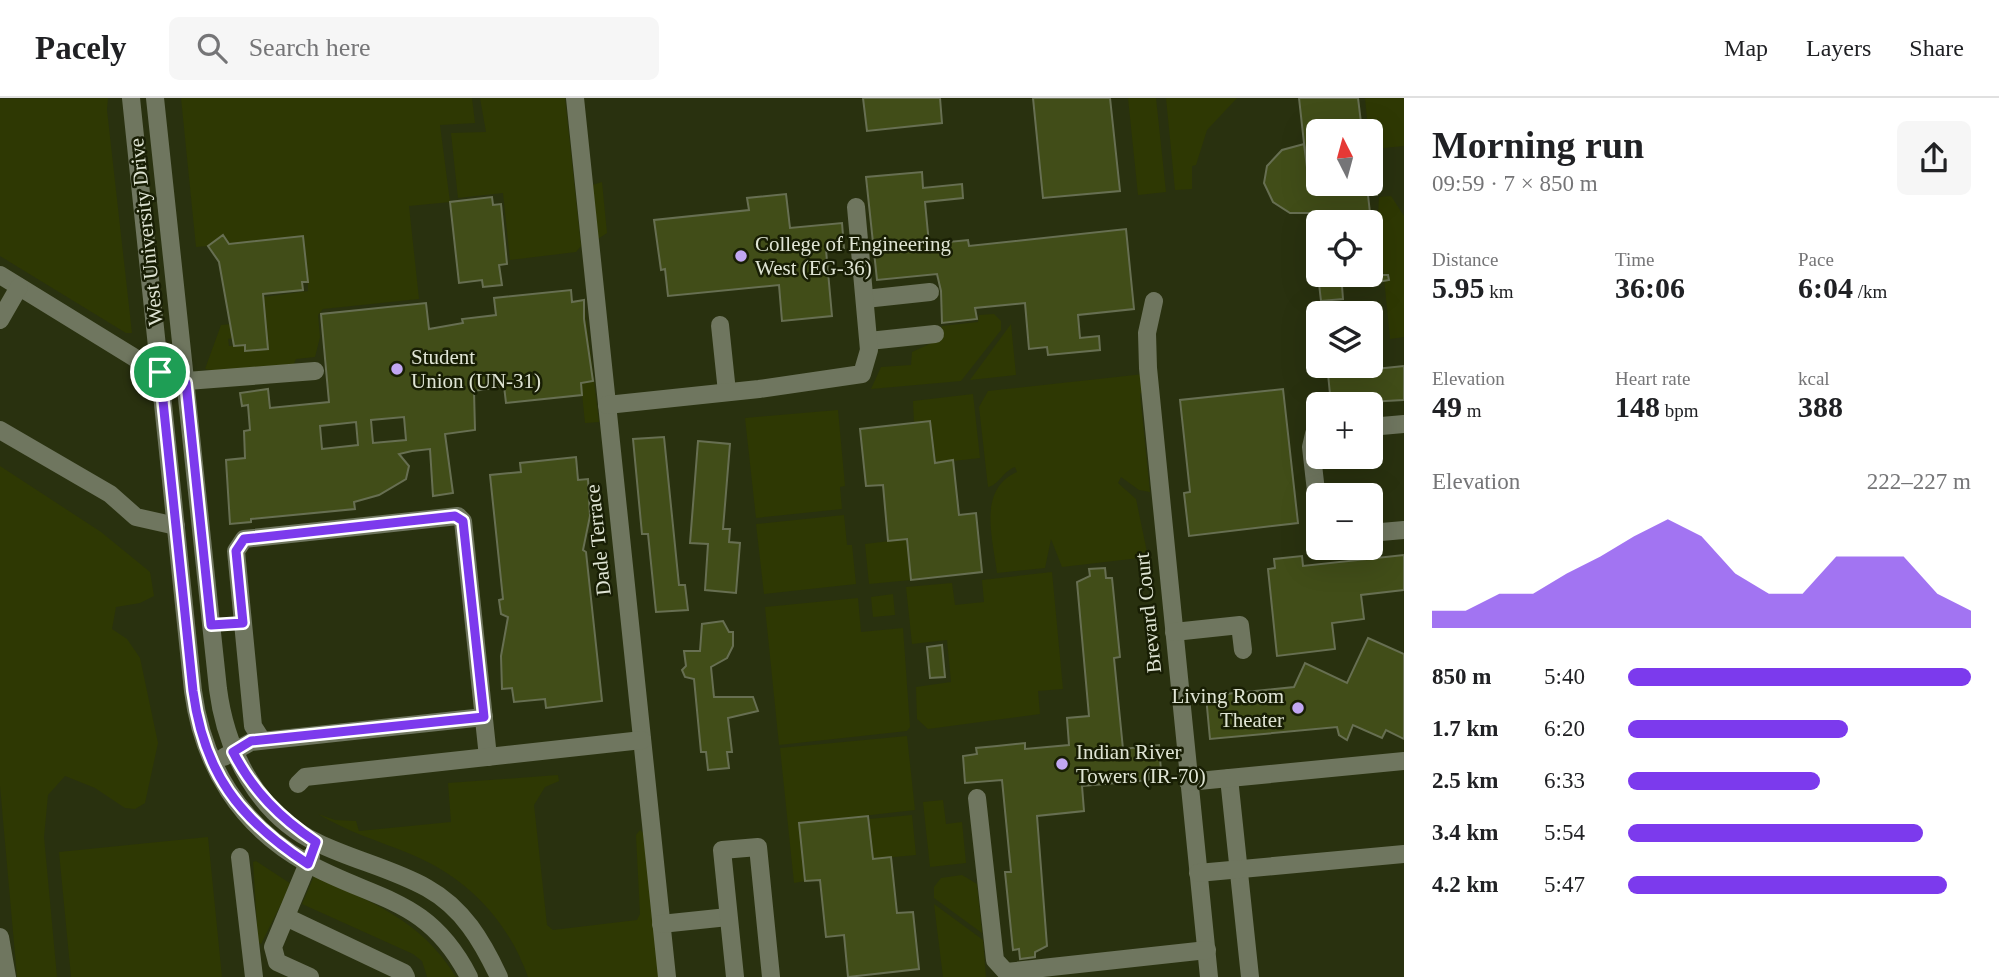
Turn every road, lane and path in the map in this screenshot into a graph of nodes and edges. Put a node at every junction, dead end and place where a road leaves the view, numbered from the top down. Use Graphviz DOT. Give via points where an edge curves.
graph roads {
  1 [pos="131,98"];
  2 [pos="155,98"];
  3 [pos="575,98"];
  4 [pos="856,207"];
  5 [pos="0,275"];
  6 [pos="19,287"];
  7 [pos="930,292"];
  8 [pos="865,299"];
  9 [pos="1154,301"];
  10 [pos="0,320"];
  11 [pos="720,326"];
  12 [pos="935,334"];
  13 [pos="869,341"];
  14 [pos="315,371"];
  15 [pos="160,372"];
  16 [pos="186,383"];
  17 [pos="727,392"];
  18 [pos="607,405"];
  19 [pos="1404,424"];
  20 [pos="1383,426"];
  21 [pos="0,430"];
  22 [pos="197,499"];
  23 [pos="173,501"];
  24 [pos="176,526"];
  25 [pos="1404,530"];
  26 [pos="1383,532"];
  27 [pos="243,623"];
  28 [pos="211,625"];
  29 [pos="1174,632"];
  30 [pos="1243,650"];
  31 [pos="189,652"];
  32 [pos="484,717"];
  33 [pos="262,740"];
  34 [pos="642,740"];
  35 [pos="233,752"];
  36 [pos="488,757"];
  37 [pos="1404,761"];
  38 [pos="212,765"];
  39 [pos="1229,778"];
  40 [pos="1188,782"];
  41 [pos="298,784"];
  42 [pos="977,798"];
  43 [pos="316,842"];
  44 [pos="1404,854"];
  45 [pos="240,857"];
  46 [pos="308,864"];
  47 [pos="1238,869"];
  48 [pos="1198,873"];
  49 [pos="286,917"];
  50 [pos="729,917"];
  51 [pos="662,923"];
  52 [pos="0,937"];
  53 [pos="1207,950"];
  54 [pos="273,955"];
  55 [pos="253,972"];
  56 [pos="997,972"];
  57 [pos="6,977"];
  58 [pos="310,977"];
  59 [pos="406,977"];
  60 [pos="469,977"];
  61 [pos="499,977"];
  62 [pos="667,977"];
  63 [pos="735,977"];
  64 [pos="771,977"];
  65 [pos="1209,977"];
  66 [pos="1250,977"];
  1 -- 15 [label="street, West University Drive"];
  2 -- 16 [label="street, West University Drive"];
  3 -- 18 [label="street, Dade Terrace"];
  4 -- 8 [label="street"];
  5 -- 6 [label="street"];
  6 -- 10 [label="street"];
  6 -- 15 [label="street"];
  7 -- 8 [label="street"];
  8 -- 13 [label="street"];
  9 -- 29 [label="street, Brevard Court" via="1147,333 1149,368"];
  11 -- 17 [label="street"];
  12 -- 13 [label="street"];
  13 -- 17 [label="street" via="869,358 862,374"];
  14 -- 16 [label="street"];
  15 -- 16 [label="street" via="174,382"];
  15 -- 23 [label="street, West University Drive"];
  16 -- 22 [label="street, West University Drive"];
  17 -- 18 [label="street"];
  18 -- 34 [label="street, Dade Terrace"];
  19 -- 20 [label="street"];
  21 -- 24 [label="street" via="110,494 136,517"];
  22 -- 23 [label="street"];
  22 -- 28 [label="street, West University Drive"];
  23 -- 24 [label="street, West University Drive"];
  24 -- 31 [label="street, West University Drive"];
  25 -- 26 [label="street"];
  27 -- 28 [label="street"];
  27 -- 32 [label="street" via="236,551 244,539 458,516 463,521"];
  27 -- 33 [label="street" via="253,726"];
  28 -- 31 [label="street" via="198,632"];
  28 -- 35 [label="street, West University Drive" via="222,718"];
  29 -- 30 [label="street" via="1240,625"];
  29 -- 40 [label="street, Brevard Court"];
  31 -- 38 [label="street, West University Drive" via="197,718"];
  32 -- 33 [label="street"];
  32 -- 36 [label="street"];
  33 -- 35 [label="street"];
  34 -- 36 [label="street"];
  34 -- 51 [label="street, Dade Terrace"];
  35 -- 38 [label="street"];
  35 -- 43 [label="street, West University Drive" via="258,793"];
  36 -- 41 [label="street" via="305,777"];
  37 -- 39 [label="street"];
  38 -- 46 [label="street, West University Drive" via="238,806 272,841"];
  39 -- 40 [label="street"];
  39 -- 47 [label="street"];
  40 -- 48 [label="street, Brevard Court"];
  42 -- 56 [label="street"];
  43 -- 46 [label="street"];
  43 -- 61 [label="street, West University Drive" via="426,888 446,902 480,937"];
  44 -- 47 [label="street"];
  45 -- 55 [label="street"];
  46 -- 49 [label="street"];
  46 -- 60 [label="street, West University Drive" via="394,900 422,917 445,939"];
  47 -- 48 [label="street"];
  47 -- 66 [label="street"];
  48 -- 53 [label="street, Brevard Court"];
  49 -- 54 [label="street" via="272,947"];
  49 -- 59 [label="street"];
  50 -- 51 [label="street"];
  50 -- 63 [label="street"];
  50 -- 64 [label="street" via="722,850 758,847"];
  51 -- 62 [label="street, Dade Terrace"];
  52 -- 57 [label="street"];
  53 -- 56 [label="street"];
  53 -- 65 [label="street, Brevard Court"];
  54 -- 55 [label="street"];
  54 -- 58 [label="street" via="276,961"];
}
